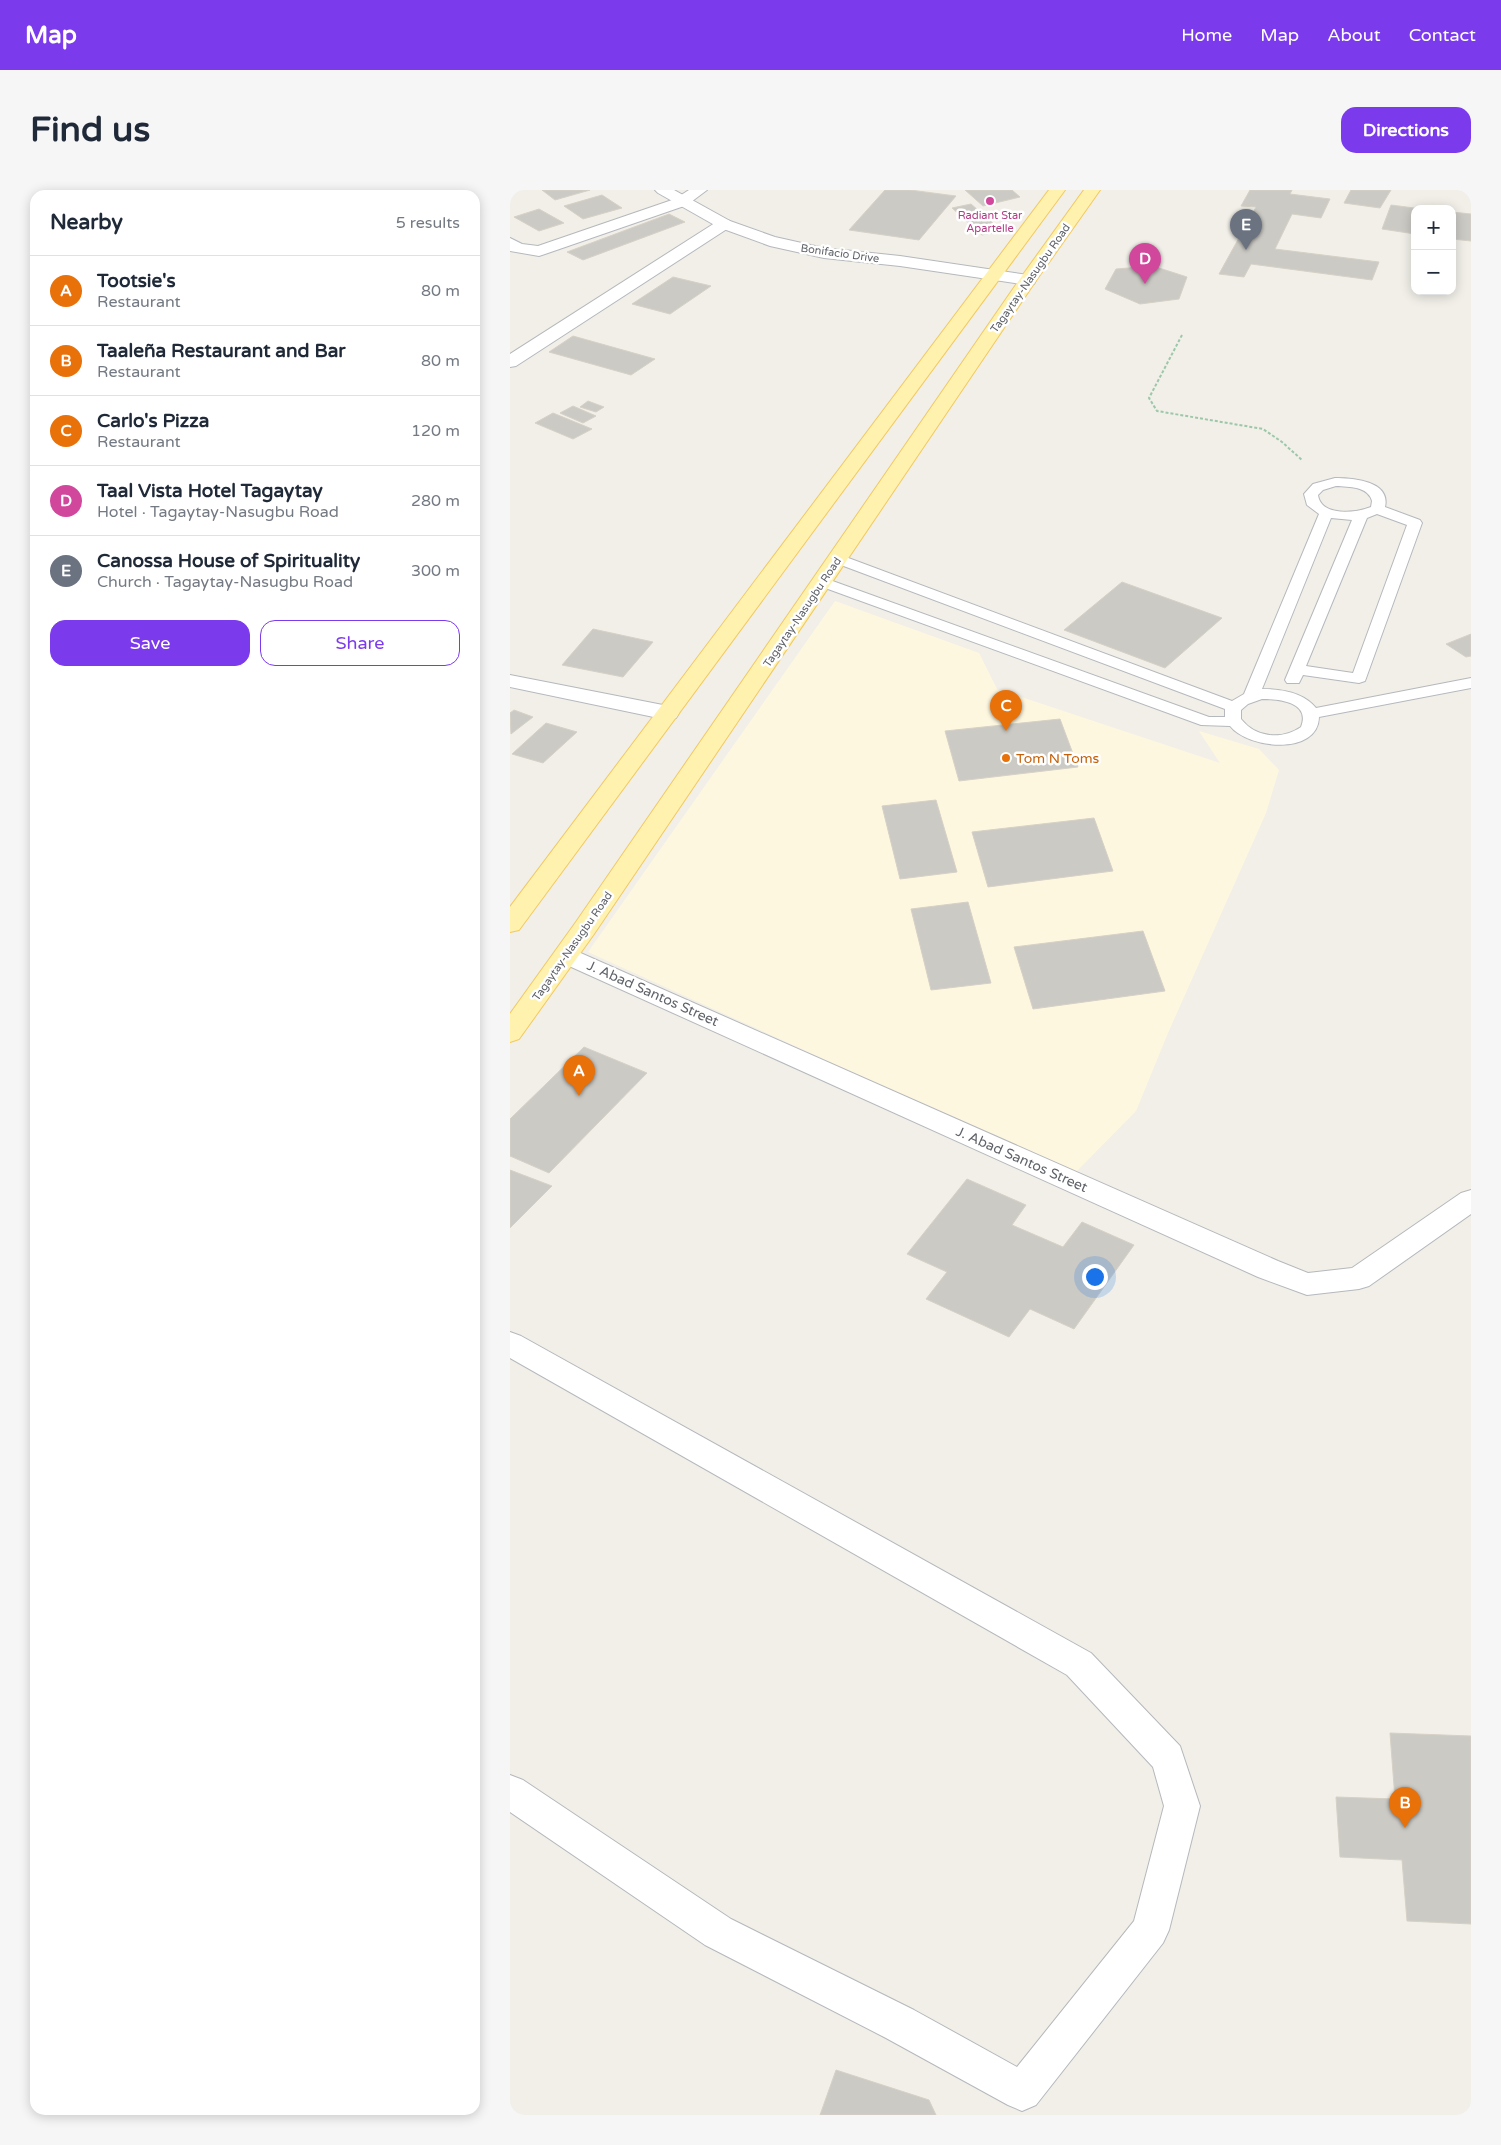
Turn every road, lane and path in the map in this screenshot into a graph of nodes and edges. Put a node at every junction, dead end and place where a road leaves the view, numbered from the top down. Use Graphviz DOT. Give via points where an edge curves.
graph roads {
  1 [pos="663,190"];
  2 [pos="699,190"];
  3 [pos="1057,190"];
  4 [pos="1092,190"];
  5 [pos="681,202"];
  6 [pos="724,224"];
  7 [pos="510,243"];
  8 [pos="995,274"];
  9 [pos="1028,280"];
  10 [pos="1182,334"];
  11 [pos="510,362"];
  12 [pos="1326,484"];
  13 [pos="1377,509"];
  14 [pos="1326,513"];
  15 [pos="1361,516"];
  16 [pos="838,558"];
  17 [pos="822,582"];
  18 [pos="1298,670"];
  19 [pos="510,682"];
  20 [pos="1471,683"];
  21 [pos="1251,696"];
  22 [pos="1287,696"];
  23 [pos="668,713"];
  24 [pos="1234,714"];
  25 [pos="1311,714"];
  26 [pos="510,924"];
  27 [pos="566,955"];
  28 [pos="510,1034"];
  29 [pos="1471,1200"];
  30 [pos="510,1344"];
  31 [pos="510,1792"];
  1 -- 5 [label="street, Bonifacio Drive"];
  2 -- 5 [label="street"];
  3 -- 8 [label="main road"];
  4 -- 9 [label="main road, Tagaytay-Nasugbu Road"];
  5 -- 6 [label="street, Bonifacio Drive"];
  5 -- 7 [label="street" via="539,251 517,248"];
  6 -- 8 [label="street, Bonifacio Drive" via="770,241 824,253"];
  6 -- 11 [label="street"];
  8 -- 9 [label="street, Bonifacio Drive"];
  8 -- 23 [label="main road"];
  9 -- 16 [label="main road, Tagaytay-Nasugbu Road"];
  10 -- 12 [label="path" via="1149,398 1157,411 1263,429 1282,442"];
  12 -- 13 [label="lane" via="1347,482 1367,487 1379,497"];
  12 -- 14 [label="lane" via="1317,487 1310,497 1312,503"];
  13 -- 15 [label="lane"];
  13 -- 18 [label="lane" via="1415,523 1359,678"];
  14 -- 15 [label="lane"];
  14 -- 21 [label="lane"];
  15 -- 18 [label="lane"];
  16 -- 17 [label="main road, Tagaytay-Nasugbu Road"];
  16 -- 24 [label="lane"];
  17 -- 24 [label="lane" via="1207,722"];
  17 -- 27 [label="main road, Tagaytay-Nasugbu Road"];
  18 -- 22 [label="lane"];
  19 -- 23 [label="street"];
  20 -- 25 [label="lane"];
  21 -- 22 [label="lane"];
  21 -- 24 [label="lane" via="1241,700"];
  22 -- 25 [label="lane" via="1306,706"];
  23 -- 26 [label="main road"];
  24 -- 25 [label="lane" via="1239,728 1262,738 1288,738 1300,734 1312,721"];
  27 -- 28 [label="main road, Tagaytay-Nasugbu Road"];
  27 -- 29 [label="street, J. Abad Santos Street" via="1307,1284 1358,1278"];
  30 -- 31 [label="street" via="1079,1664 1168,1758 1182,1806 1150,1930 1022,2090 718,1932"];
}
